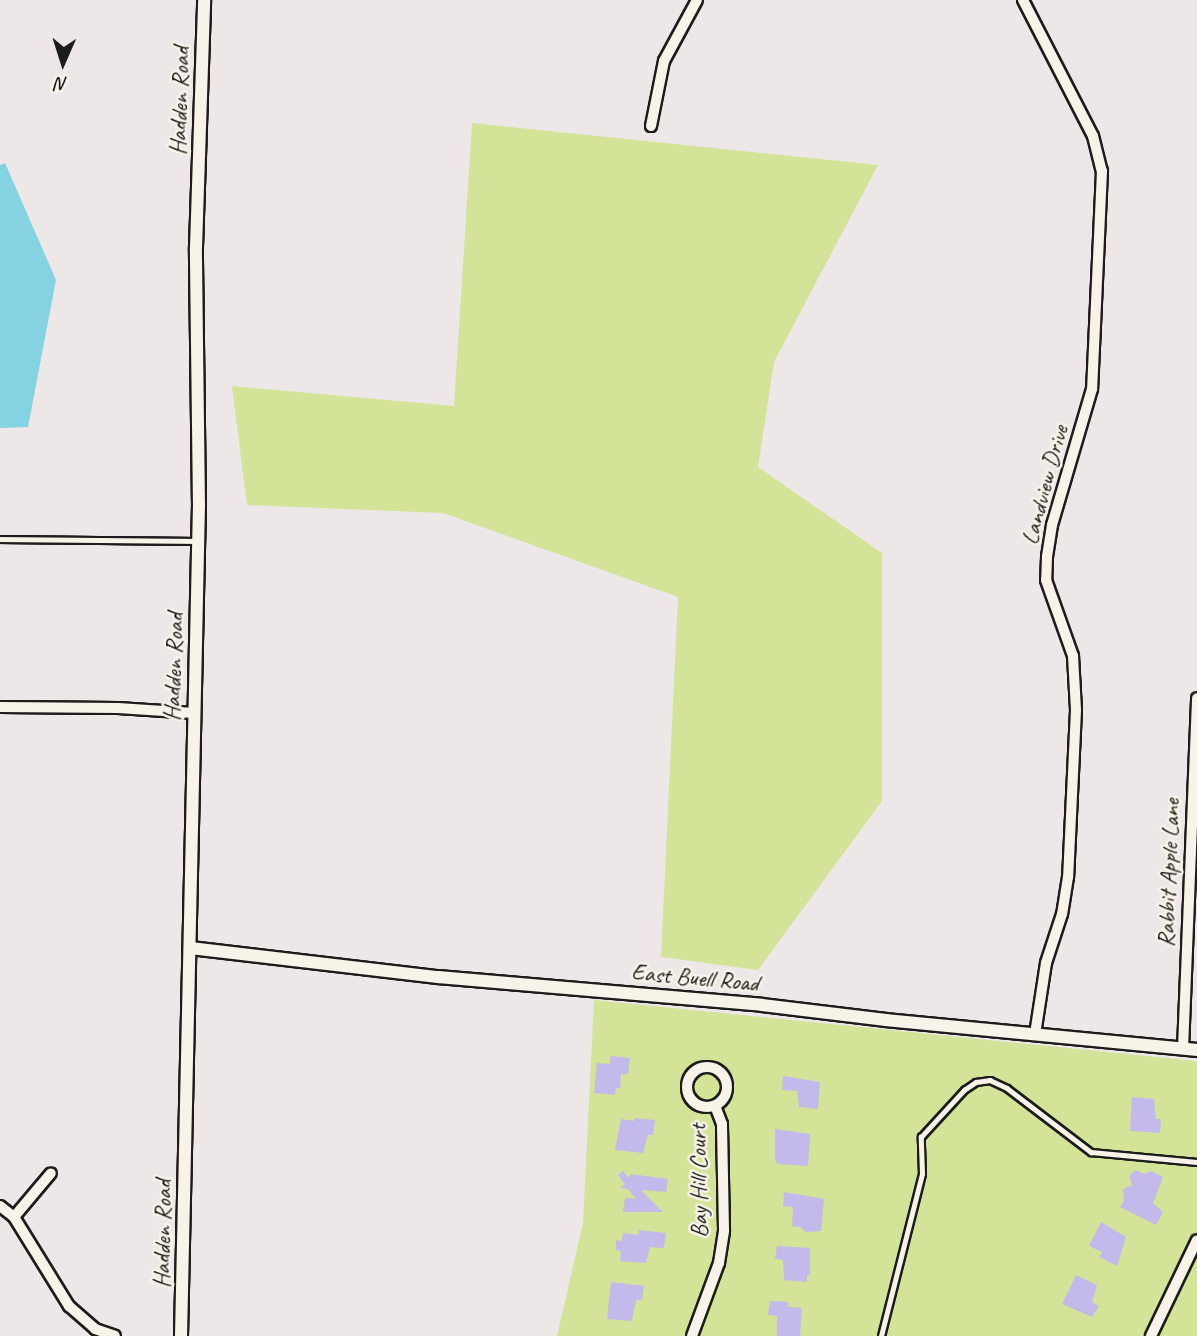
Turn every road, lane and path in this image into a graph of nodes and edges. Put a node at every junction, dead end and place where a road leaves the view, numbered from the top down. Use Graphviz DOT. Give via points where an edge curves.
graph roads {
  1 [pos="204,0"];
  2 [pos="697,0"];
  3 [pos="1023,0"];
  4 [pos="651,126"];
  5 [pos="0,539"];
  6 [pos="198,541"];
  7 [pos="1197,698"];
  8 [pos="0,707"];
  9 [pos="194,713"];
  10 [pos="190,948"];
  11 [pos="1035,1034"];
  12 [pos="1183,1049"];
  13 [pos="1197,1050"];
  14 [pos="715,1106"];
  15 [pos="1197,1162"];
  16 [pos="51,1173"];
  17 [pos="0,1206"];
  18 [pos="14,1217"];
  19 [pos="1197,1240"];
  20 [pos="115,1336"];
  21 [pos="181,1336"];
  22 [pos="692,1336"];
  23 [pos="881,1336"];
  24 [pos="1151,1336"];
  1 -- 6 [label="street, Hadden Road" via="196,247"];
  2 -- 4 [label="street" via="664,61"];
  3 -- 11 [label="street, Landview Drive" via="1085,118 1102,171 1093,389 1052,525 1047,557 1046,580 1073,656 1075,737 1068,877 1046,963"];
  5 -- 6 [label="lane"];
  6 -- 9 [label="street, Hadden Road"];
  7 -- 12 [label="street, Rabbit Apple Lane"];
  8 -- 9 [label="street"];
  9 -- 10 [label="street, Hadden Road"];
  10 -- 11 [label="street, East Buell Road"];
  10 -- 21 [label="street, Hadden Road"];
  11 -- 12 [label="street, East Buell Road"];
  12 -- 13 [label="street, East Buell Road"];
  14 -- 14 [label="street, Bay Hill Court" via="701,1105 688,1093 691,1075 702,1067 716,1069 725,1078 726,1092"];
  14 -- 22 [label="street, Bay Hill Court" via="722,1124 724,1230 719,1263"];
  15 -- 23 [label="lane" via="1091,1152 1007,1088 990,1080 976,1082 920,1141 922,1174"];
  16 -- 18 [label="street"];
  17 -- 18 [label="street"];
  18 -- 20 [label="street" via="69,1306 95,1329"];
  19 -- 24 [label="street"];
}
